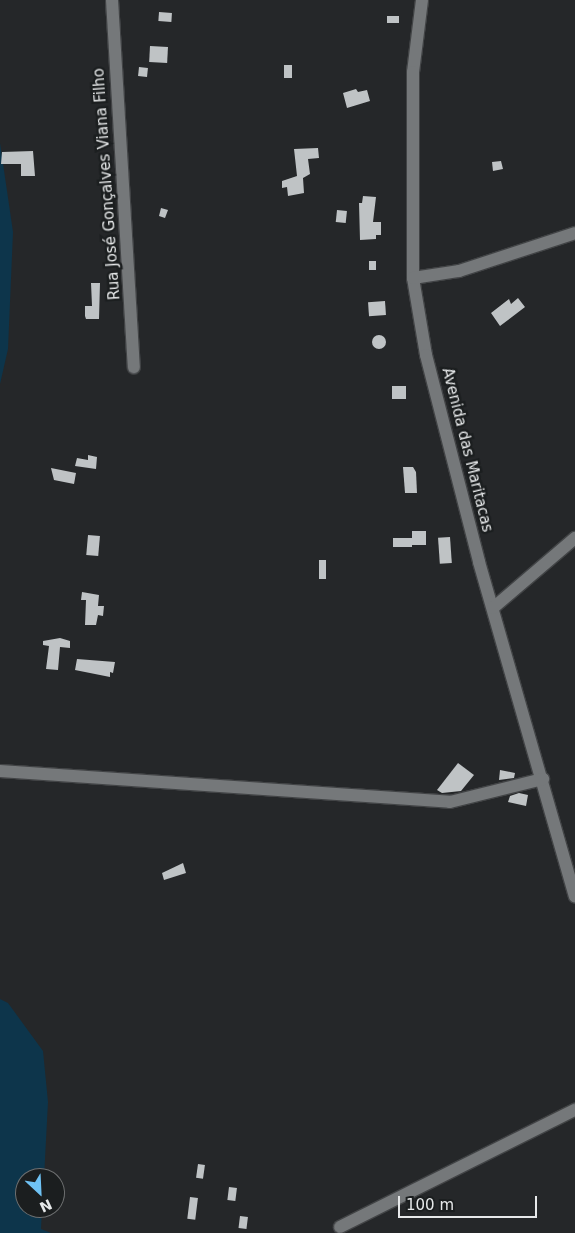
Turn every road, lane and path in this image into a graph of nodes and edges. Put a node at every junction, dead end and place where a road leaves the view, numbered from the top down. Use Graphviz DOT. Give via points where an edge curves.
graph roads {
  1 [pos="112,0"];
  2 [pos="422,0"];
  3 [pos="575,233"];
  4 [pos="413,278"];
  5 [pos="134,367"];
  6 [pos="575,538"];
  7 [pos="493,608"];
  8 [pos="0,771"];
  9 [pos="543,779"];
  10 [pos="575,897"];
  11 [pos="575,1110"];
  12 [pos="340,1227"];
  1 -- 5 [label="street, Rua José Gonçalves Viana Filho"];
  2 -- 4 [label="street, Avenida das Maritacas" via="413,72"];
  3 -- 4 [label="street" via="459,271"];
  4 -- 7 [label="street, Avenida das Maritacas" via="426,355"];
  6 -- 7 [label="street"];
  7 -- 9 [label="street, Avenida das Maritacas"];
  8 -- 9 [label="street" via="450,802"];
  9 -- 10 [label="street, Avenida das Maritacas"];
  11 -- 12 [label="street"];
}
